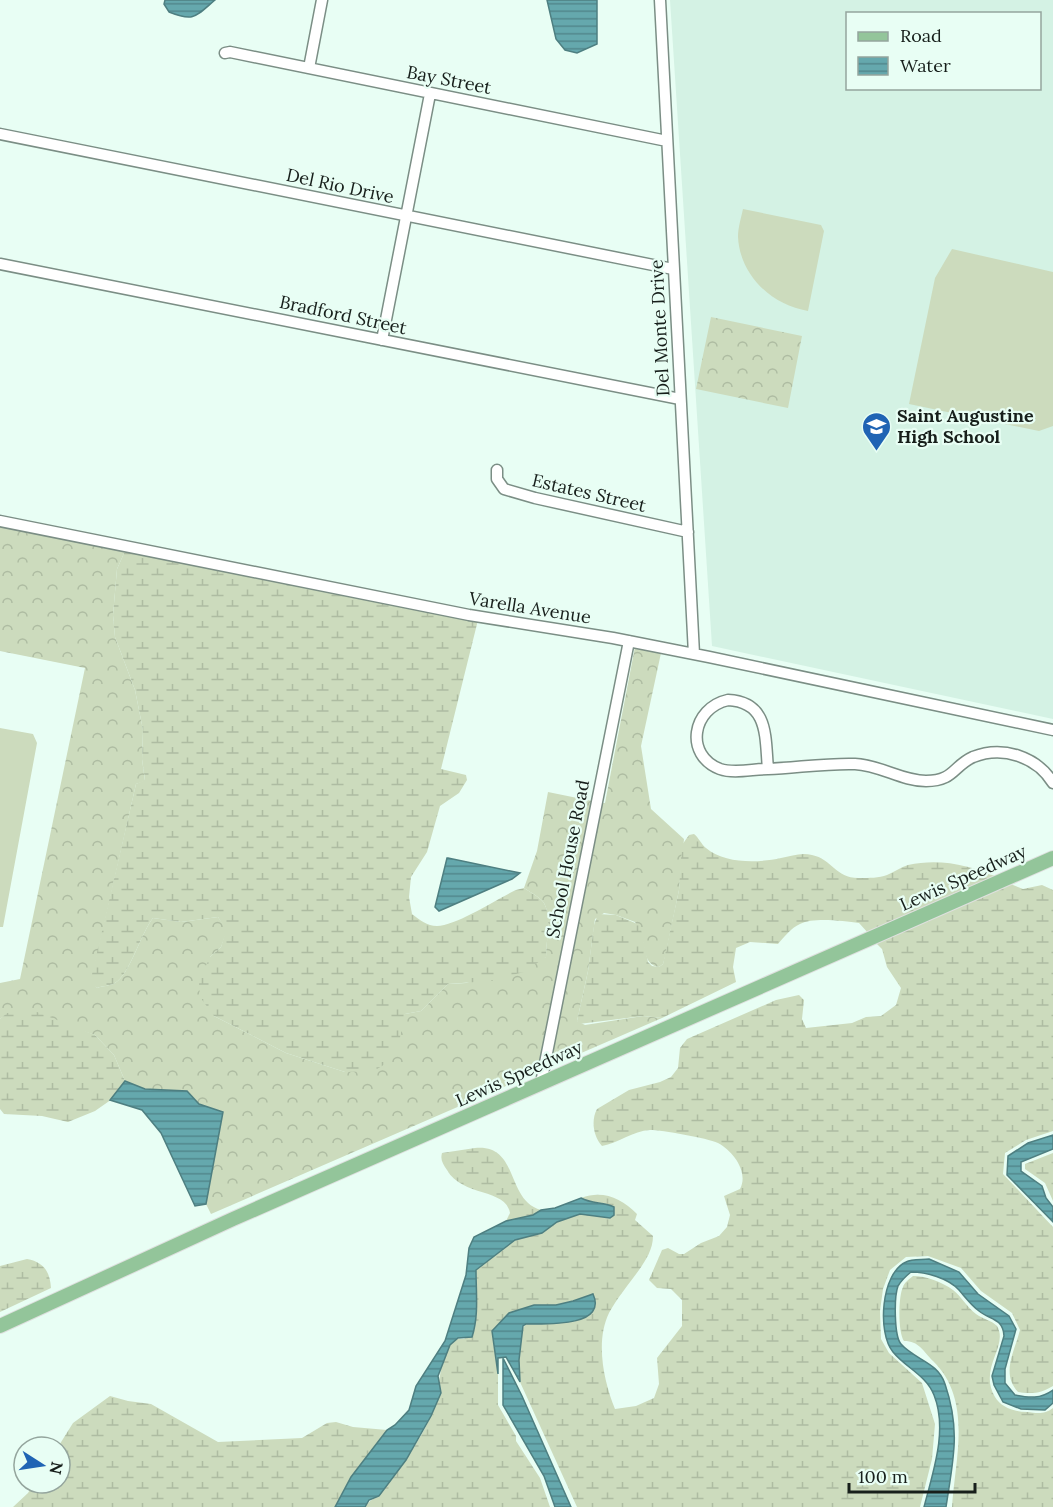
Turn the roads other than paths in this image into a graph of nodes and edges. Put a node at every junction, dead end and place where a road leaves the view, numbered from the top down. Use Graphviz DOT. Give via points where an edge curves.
graph roads {
  1 [pos="322,0"];
  2 [pos="660,0"];
  3 [pos="225,53"];
  4 [pos="309,68"];
  5 [pos="430,94"];
  6 [pos="0,134"];
  7 [pos="667,141"];
  8 [pos="405,216"];
  9 [pos="0,264"];
  10 [pos="673,269"];
  11 [pos="382,340"];
  12 [pos="680,399"];
  13 [pos="497,470"];
  14 [pos="0,521"];
  15 [pos="688,532"];
  16 [pos="629,641"];
  17 [pos="694,654"];
  18 [pos="1053,730"];
  19 [pos="768,769"];
  20 [pos="1053,783"];
  21 [pos="1053,858"];
  22 [pos="541,1083"];
  23 [pos="0,1326"];
  1 -- 4 [label="street"];
  2 -- 7 [label="street, Del Monte Drive"];
  3 -- 4 [label="street, Bay Street"];
  4 -- 5 [label="street, Bay Street"];
  5 -- 7 [label="street, Bay Street"];
  5 -- 8 [label="street"];
  6 -- 8 [label="street, Del Rio Drive"];
  7 -- 10 [label="street, Del Monte Drive"];
  8 -- 10 [label="street, Del Rio Drive"];
  8 -- 11 [label="street"];
  9 -- 11 [label="street, Bradford Street"];
  10 -- 12 [label="street, Del Monte Drive"];
  11 -- 12 [label="street, Bradford Street"];
  12 -- 15 [label="street, Del Monte Drive"];
  13 -- 15 [label="street, Estates Street" via="496,479 504,489"];
  14 -- 16 [label="street, Varella Avenue" via="469,615"];
  15 -- 17 [label="street, Del Monte Drive"];
  16 -- 17 [label="street, Varella Avenue"];
  16 -- 22 [label="street, School House Road"];
  17 -- 18 [label="street, Varella Avenue"];
  19 -- 19 [label="street" via="728,771 706,759 697,734 706,711 728,700 752,708 762,721"];
  19 -- 20 [label="street" via="855,764 922,781 939,781 972,758 1010,753 1032,760"];
  21 -- 22 [label="main road, Lewis Speedway"];
  22 -- 23 [label="main road, Lewis Speedway"];
}
